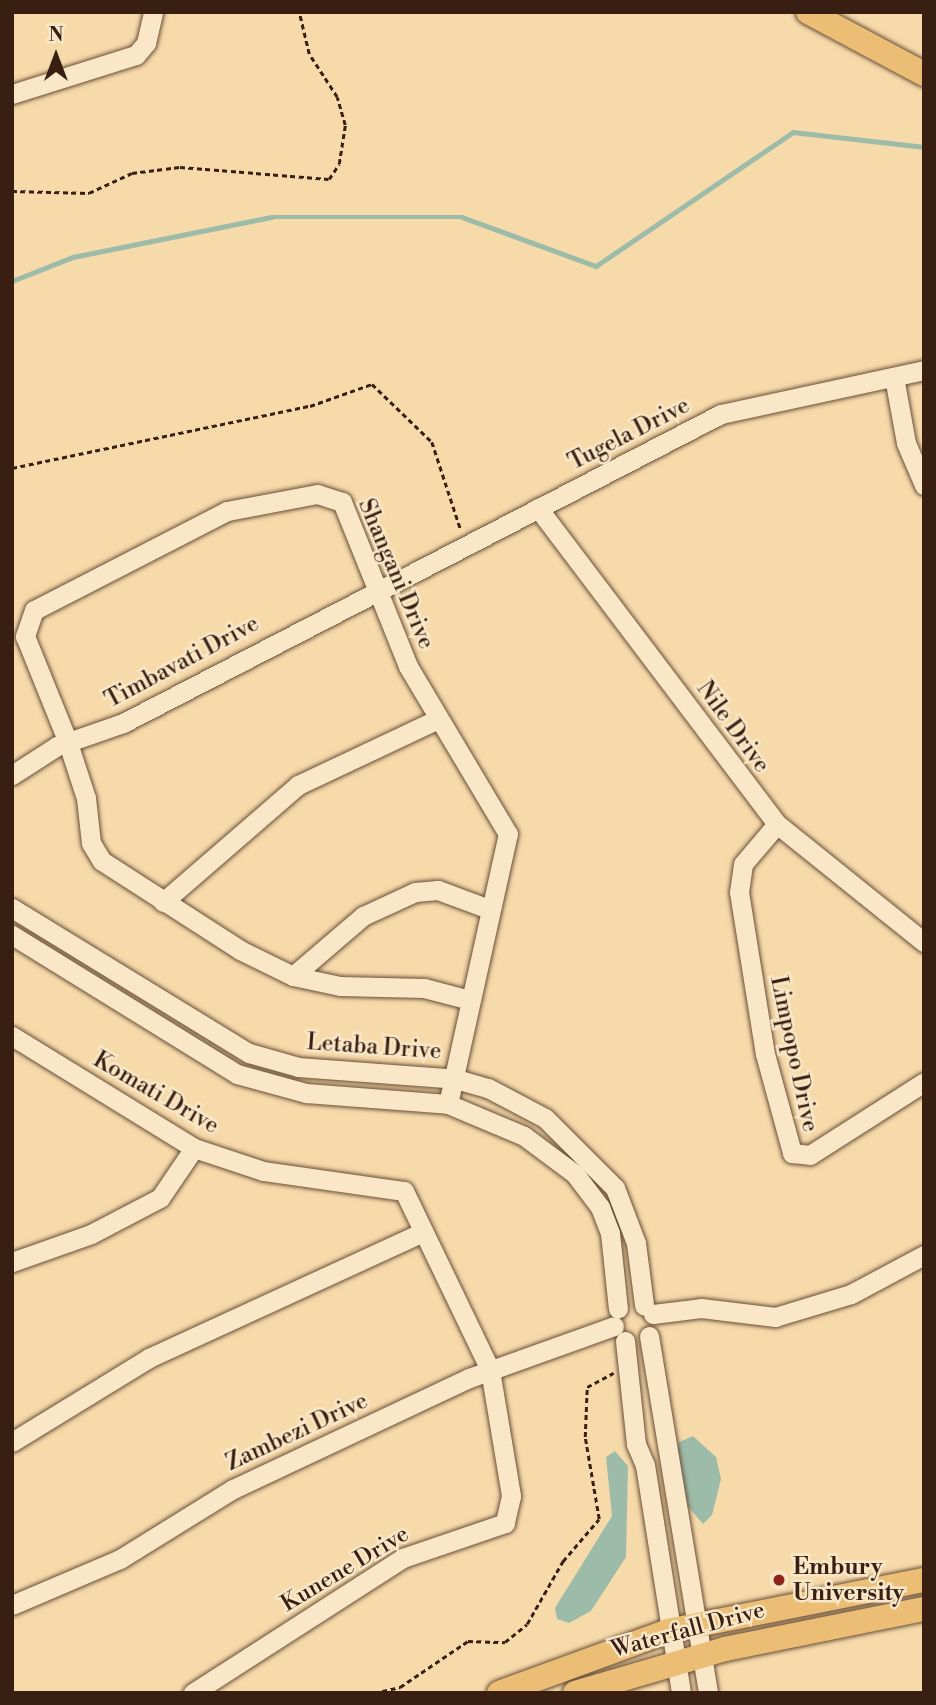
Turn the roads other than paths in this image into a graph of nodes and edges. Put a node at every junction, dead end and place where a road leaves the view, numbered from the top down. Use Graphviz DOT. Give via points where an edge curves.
graph roads {
  1 [pos="153,12"];
  2 [pos="808,12"];
  3 [pos="924,74"];
  4 [pos="12,94"];
  5 [pos="924,370"];
  6 [pos="894,377"];
  7 [pos="924,485"];
  8 [pos="538,508"];
  9 [pos="374,590"];
  10 [pos="438,719"];
  11 [pos="67,740"];
  12 [pos="12,775"];
  13 [pos="777,824"];
  14 [pos="163,902"];
  15 [pos="12,908"];
  16 [pos="489,909"];
  17 [pos="12,935"];
  18 [pos="924,942"];
  19 [pos="293,976"];
  20 [pos="470,1000"];
  21 [pos="12,1036"];
  22 [pos="456,1079"];
  23 [pos="924,1082"];
  24 [pos="448,1104"];
  25 [pos="194,1148"];
  26 [pos="422,1232"];
  27 [pos="924,1255"];
  28 [pos="12,1262"];
  29 [pos="648,1310"];
  30 [pos="619,1325"];
  31 [pos="649,1336"];
  32 [pos="490,1370"];
  33 [pos="656,1380"];
  34 [pos="629,1384"];
  35 [pos="12,1442"];
  36 [pos="670,1482"];
  37 [pos="648,1485"];
  38 [pos="924,1580"];
  39 [pos="12,1605"];
  40 [pos="924,1609"];
  41 [pos="694,1625"];
  42 [pos="668,1631"];
  43 [pos="700,1656"];
  44 [pos="673,1662"];
  45 [pos="193,1693"];
  46 [pos="499,1693"];
  47 [pos="575,1693"];
  48 [pos="681,1693"];
  49 [pos="708,1693"];
  1 -- 4 [label="street" via="146,43 136,55"];
  2 -- 3 [label="main road"];
  5 -- 6 [label="street, Tugela Drive"];
  6 -- 7 [label="street" via="906,443"];
  6 -- 8 [label="street, Tugela Drive" via="740,406"];
  8 -- 9 [label="street, Tugela Drive"];
  8 -- 13 [label="street, Nile Drive"];
  9 -- 10 [label="street, Shangani Drive"];
  9 -- 11 [label="street, Timbavati Drive" via="123,723"];
  9 -- 11 [label="street, Shangani Drive" via="350,517 337,498 306,495 210,519 29,615 25,636"];
  10 -- 14 [label="street" via="298,785"];
  10 -- 16 [label="street, Shangani Drive" via="506,826 507,854"];
  11 -- 12 [label="street, Timbavati Drive"];
  11 -- 14 [label="street" via="86,798 94,851"];
  13 -- 18 [label="street, Nile Drive"];
  13 -- 23 [label="street, Limpopo Drive" via="743,864 739,892 765,1054 792,1153 810,1155"];
  14 -- 19 [label="street"];
  15 -- 22 [label="street, Letaba Drive" via="249,1053 307,1068"];
  16 -- 19 [label="street" via="438,890 415,892 363,916"];
  16 -- 20 [label="street, Shangani Drive"];
  17 -- 24 [label="street" via="237,1074 306,1093"];
  19 -- 20 [label="street" via="340,986 424,988"];
  20 -- 22 [label="street, Shangani Drive"];
  21 -- 25 [label="street, Komati Drive"];
  22 -- 24 [label="street, Shangani Drive"];
  22 -- 29 [label="street, Letaba Drive" via="545,1118 615,1188 636,1243"];
  24 -- 30 [label="street" via="524,1136 592,1193 610,1233"];
  25 -- 26 [label="street, Komati Drive" via="262,1171 397,1187"];
  25 -- 28 [label="street" via="160,1198 91,1234"];
  26 -- 32 [label="street, Komati Drive"];
  26 -- 35 [label="street" via="149,1358"];
  27 -- 29 [label="street" via="852,1294 775,1317 701,1308"];
  29 -- 30 [label="street"];
  29 -- 31 [label="street, Letaba Drive"];
  30 -- 31 [label="street"];
  30 -- 32 [label="street, Zambezi Drive"];
  30 -- 34 [label="street"];
  31 -- 33 [label="street"];
  32 -- 39 [label="street, Zambezi Drive" via="233,1489 120,1559"];
  32 -- 45 [label="street, Kunene Drive" via="511,1496 505,1523 403,1558"];
  33 -- 34 [label="street"];
  33 -- 36 [label="street"];
  34 -- 37 [label="street"];
  36 -- 37 [label="street"];
  36 -- 41 [label="street"];
  37 -- 42 [label="street"];
  38 -- 41 [label="main road, Waterfall Drive"];
  40 -- 43 [label="main road, Waterfall Drive"];
  41 -- 42 [label="main road, Waterfall Drive"];
  41 -- 43 [label="street"];
  42 -- 44 [label="street"];
  42 -- 46 [label="main road, Waterfall Drive"];
  43 -- 44 [label="main road, Waterfall Drive"];
  43 -- 49 [label="street"];
  44 -- 47 [label="main road, Waterfall Drive"];
  44 -- 48 [label="street"];
}
